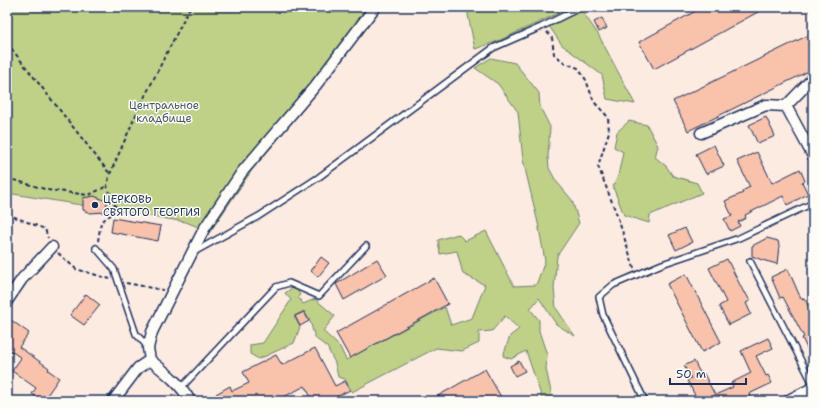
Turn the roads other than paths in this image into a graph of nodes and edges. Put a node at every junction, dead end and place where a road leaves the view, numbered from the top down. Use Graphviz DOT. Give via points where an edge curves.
graph roads {
  1 [pos="375,7"];
  2 [pos="581,7"];
  3 [pos="813,79"];
  4 [pos="786,106"];
  5 [pos="701,133"];
  6 [pos="813,156"];
  7 [pos="813,203"];
  8 [pos="366,246"];
  9 [pos="52,247"];
  10 [pos="96,248"];
  11 [pos="192,253"];
  12 [pos="750,261"];
  13 [pos="7,301"];
  14 [pos="148,348"];
  15 [pos="150,360"];
  16 [pos="813,384"];
  17 [pos="182,388"];
  18 [pos="813,390"];
  19 [pos="113,401"];
  20 [pos="190,401"];
  21 [pos="645,401"];
  22 [pos="791,401"];
  1 -- 11 [label="street" via="316,85 242,172 204,229"];
  2 -- 11 [label="lane" via="493,48 319,177 259,216"];
  3 -- 4 [label="street"];
  4 -- 5 [label="street" via="766,105"];
  4 -- 6 [label="street"];
  7 -- 21 [label="lane" via="739,238 662,264 613,285 599,297 603,315"];
  8 -- 17 [label="lane" via="319,296 289,283 276,287"];
  9 -- 13 [label="street" via="22,279"];
  10 -- 14 [label="lane" via="114,269 136,334"];
  11 -- 14 [label="street" via="152,332"];
  12 -- 16 [label="lane"];
  14 -- 15 [label="street"];
  15 -- 17 [label="street"];
  15 -- 19 [label="street" via="138,368"];
  17 -- 20 [label="street"];
  18 -- 22 [label="main road"];
}
